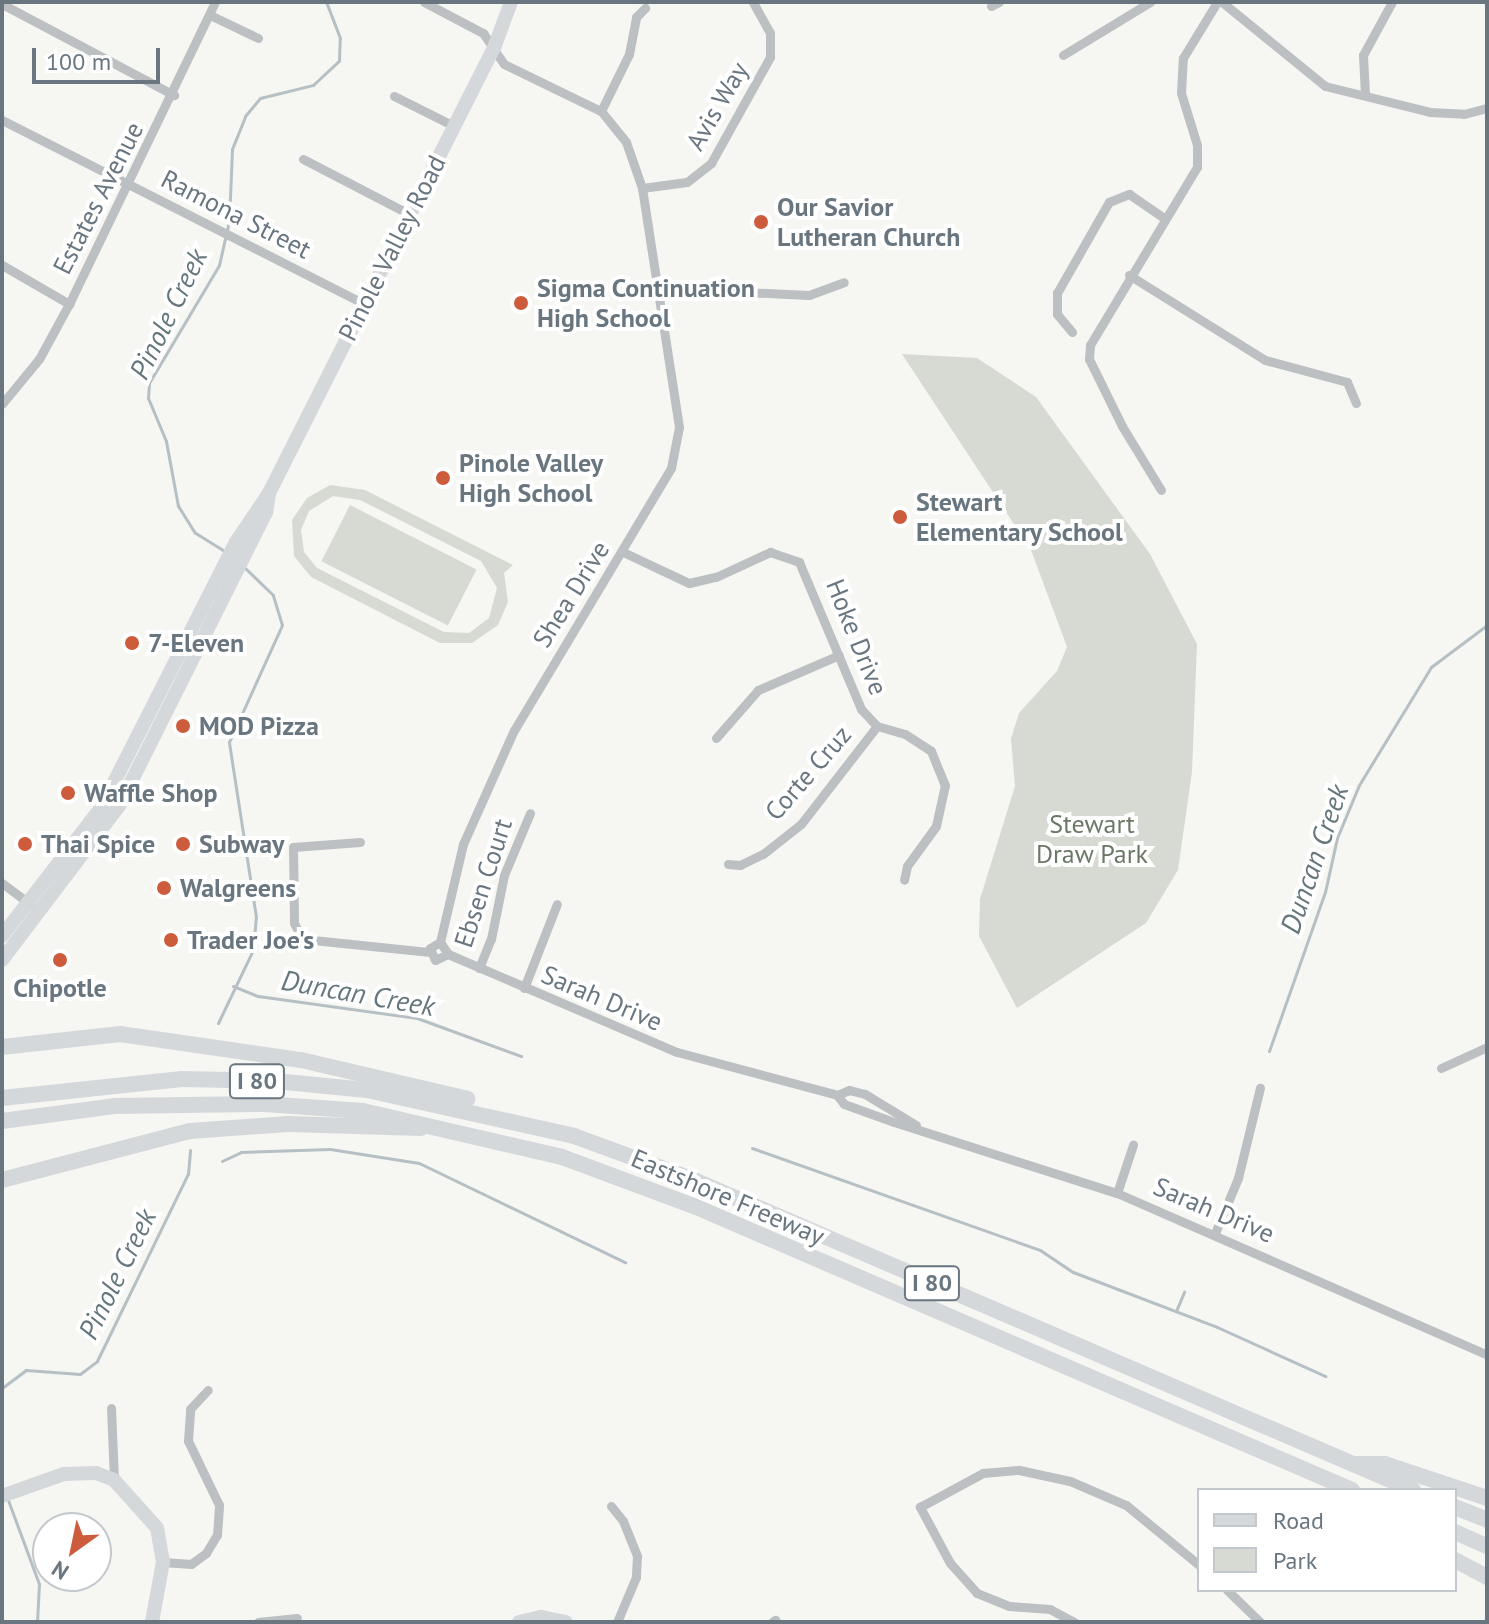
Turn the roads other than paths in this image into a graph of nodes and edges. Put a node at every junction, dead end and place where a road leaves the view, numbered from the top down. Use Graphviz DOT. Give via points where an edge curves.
graph roads {
  1 [pos="215,2"];
  2 [pos="424,2"];
  3 [pos="511,2"];
  4 [pos="753,2"];
  5 [pos="1150,2"];
  6 [pos="1219,2"];
  7 [pos="1392,2"];
  8 [pos="2,4"];
  9 [pos="645,8"];
  10 [pos="212,16"];
  11 [pos="258,38"];
  12 [pos="494,48"];
  13 [pos="1063,55"];
  14 [pos="1365,94"];
  15 [pos="174,95"];
  16 [pos="394,96"];
  17 [pos="1487,108"];
  18 [pos="601,111"];
  19 [pos="2,120"];
  20 [pos="454,126"];
  21 [pos="303,159"];
  22 [pos="130,184"];
  23 [pos="642,188"];
  24 [pos="409,214"];
  25 [pos="1164,218"];
  26 [pos="2,265"];
  27 [pos="1129,275"];
  28 [pos="844,282"];
  29 [pos="659,294"];
  30 [pos="69,304"];
  31 [pos="364,304"];
  32 [pos="1072,332"];
  33 [pos="1356,403"];
  34 [pos="2,404"];
  35 [pos="1161,490"];
  36 [pos="623,552"];
  37 [pos="839,655"];
  38 [pos="877,726"];
  39 [pos="716,738"];
  40 [pos="530,813"];
  41 [pos="360,842"];
  42 [pos="728,864"];
  43 [pos="904,880"];
  44 [pos="2,883"];
  45 [pos="557,904"];
  46 [pos="34,907"];
  47 [pos="2,936"];
  48 [pos="440,942"];
  49 [pos="430,952"];
  50 [pos="448,954"];
  51 [pos="2,960"];
  52 [pos="479,968"];
  53 [pos="524,988"];
  54 [pos="2,1047"];
  55 [pos="1487,1047"];
  56 [pos="1441,1068"];
  57 [pos="1260,1088"];
  58 [pos="837,1095"];
  59 [pos="2,1098"];
  60 [pos="509,1119"];
  61 [pos="2,1121"];
  62 [pos="430,1125"];
  63 [pos="916,1125"];
  64 [pos="1133,1145"];
  65 [pos="2,1180"];
  66 [pos="1117,1193"];
  67 [pos="1215,1233"];
  68 [pos="1487,1355"];
  69 [pos="208,1390"];
  70 [pos="111,1408"];
  71 [pos="1204,1429"];
  72 [pos="1348,1464"];
  73 [pos="114,1480"];
  74 [pos="1318,1488"];
  75 [pos="1347,1488"];
  76 [pos="1408,1488"];
  77 [pos="2,1496"];
  78 [pos="1487,1498"];
  79 [pos="611,1506"];
  80 [pos="1457,1508"];
  81 [pos="1487,1520"];
  82 [pos="1457,1533"];
  83 [pos="1487,1546"];
  84 [pos="1457,1561"];
  85 [pos="163,1562"];
  86 [pos="1197,1563"];
  87 [pos="1487,1577"];
  88 [pos="1229,1592"];
  89 [pos="297,1618"];
  90 [pos="152,1622"];
  91 [pos="258,1622"];
  92 [pos="268,1622"];
  93 [pos="519,1622"];
  94 [pos="566,1622"];
  95 [pos="617,1622"];
  96 [pos="1074,1622"];
  97 [pos="1260,1622"];
  1 -- 10 [label="street, Estates Avenue"];
  2 -- 12 [label="street, Shea Drive" via="483,33"];
  3 -- 12 [label="main road, Pinole Valley Road"];
  4 -- 23 [label="street, Avis Way" via="770,33 770,57 711,163 687,182"];
  5 -- 13 [label="street"];
  6 -- 14 [label="street" via="1309,76 1339,91"];
  6 -- 25 [label="street" via="1183,58 1181,93 1197,145 1197,167"];
  7 -- 14 [label="street" via="1363,55"];
  8 -- 15 [label="street"];
  9 -- 18 [label="street" via="636,17 629,54"];
  10 -- 11 [label="street"];
  10 -- 15 [label="street, Estates Avenue"];
  12 -- 18 [label="street, Shea Drive" via="504,64"];
  12 -- 20 [label="main road, Pinole Valley Road"];
  14 -- 17 [label="street" via="1448,114"];
  15 -- 22 [label="street, Estates Avenue"];
  16 -- 20 [label="street"];
  18 -- 23 [label="street, Shea Drive" via="626,142"];
  19 -- 22 [label="street, Ramona Street"];
  20 -- 24 [label="main road, Pinole Valley Road"];
  21 -- 24 [label="street"];
  22 -- 30 [label="street, Estates Avenue"];
  22 -- 31 [label="street, Ramona Street"];
  23 -- 29 [label="street, Shea Drive"];
  24 -- 31 [label="main road, Pinole Valley Road"];
  25 -- 27 [label="street"];
  25 -- 32 [label="street" via="1129,194 1109,202 1057,293 1057,314"];
  26 -- 30 [label="street"];
  27 -- 33 [label="street" via="1265,360 1347,382"];
  27 -- 35 [label="street" via="1090,345 1089,359"];
  28 -- 29 [label="street" via="809,295"];
  29 -- 36 [label="street, Shea Drive" via="677,409 677,446"];
  30 -- 34 [label="street, Estates Avenue" via="39,359"];
  31 -- 46 [label="main road, Pinole Valley Road" via="101,808"];
  36 -- 37 [label="street, Hoke Drive" via="689,583 716,577 770,552 791,556 811,580"];
  36 -- 48 [label="street, Shea Drive" via="514,730 463,844"];
  37 -- 38 [label="street, Hoke Drive" via="861,709"];
  37 -- 39 [label="street" via="758,690"];
  38 -- 42 [label="street, Corte Cruz" via="801,824 763,854 740,865"];
  38 -- 43 [label="street" via="905,734 931,751 945,785 936,826 907,866"];
  40 -- 52 [label="street, Ebsen Court" via="504,875 491,939"];
  41 -- 49 [label="street" via="293,847 294,923 299,933 313,940"];
  44 -- 46 [label="street"];
  45 -- 53 [label="street"];
  46 -- 47 [label="main road, Pinole Valley Road"];
  46 -- 51 [label="main road, Pinole Valley Road"];
  48 -- 49 [label="street"];
  48 -- 50 [label="street"];
  49 -- 50 [label="street, Sarah Drive" via="438,961"];
  50 -- 52 [label="street, Sarah Drive"];
  52 -- 53 [label="street, Sarah Drive"];
  53 -- 58 [label="street, Sarah Drive" via="677,1052"];
  54 -- 60 [label="highway" via="120,1034 397,1080 473,1100"];
  55 -- 56 [label="street"];
  57 -- 67 [label="street" via="1238,1178"];
  58 -- 63 [label="street, Sarah Drive" via="844,1104"];
  58 -- 63 [label="street, Sarah Drive" via="849,1090 865,1094"];
  59 -- 60 [label="highway, Eastshore Freeway / I 80" via="114,1083 275,1081 367,1090"];
  60 -- 72 [label="highway, Eastshore Freeway / I 80" via="632,1155 694,1180"];
  61 -- 62 [label="highway, Eastshore Freeway / I 80" via="182,1103 363,1111"];
  62 -- 65 [label="highway" via="411,1131 288,1124 190,1131"];
  62 -- 71 [label="highway, Eastshore Freeway / I 80" via="562,1157 636,1182"];
  63 -- 66 [label="street, Sarah Drive"];
  64 -- 66 [label="street"];
  66 -- 67 [label="street, Sarah Drive"];
  67 -- 68 [label="street, Sarah Drive"];
  69 -- 85 [label="street" via="190,1409 188,1441 219,1505 217,1535 191,1564"];
  70 -- 73 [label="street"];
  71 -- 74 [label="highway" via="1228,1448"];
  71 -- 75 [label="highway, Eastshore Freeway / I 80"];
  72 -- 76 [label="highway, Eastshore Freeway / I 80"];
  72 -- 78 [label="highway" via="1385,1464"];
  73 -- 77 [label="main road" via="96,1473 64,1474"];
  73 -- 85 [label="main road" via="157,1528"];
  79 -- 95 [label="street" via="637,1556 636,1577"];
  80 -- 81 [label="highway"];
  82 -- 83 [label="highway"];
  84 -- 87 [label="highway"];
  85 -- 90 [label="main road"];
  86 -- 96 [label="street" via="1126,1505 1070,1481 1019,1470 990,1470 920,1507 950,1563 977,1593 1009,1606 1050,1609"];
  88 -- 97 [label="street"];
  89 -- 92 [label="street"];
  91 -- 92 [label="street"];
  93 -- 94 [label="main road" via="541,1617"];
}
